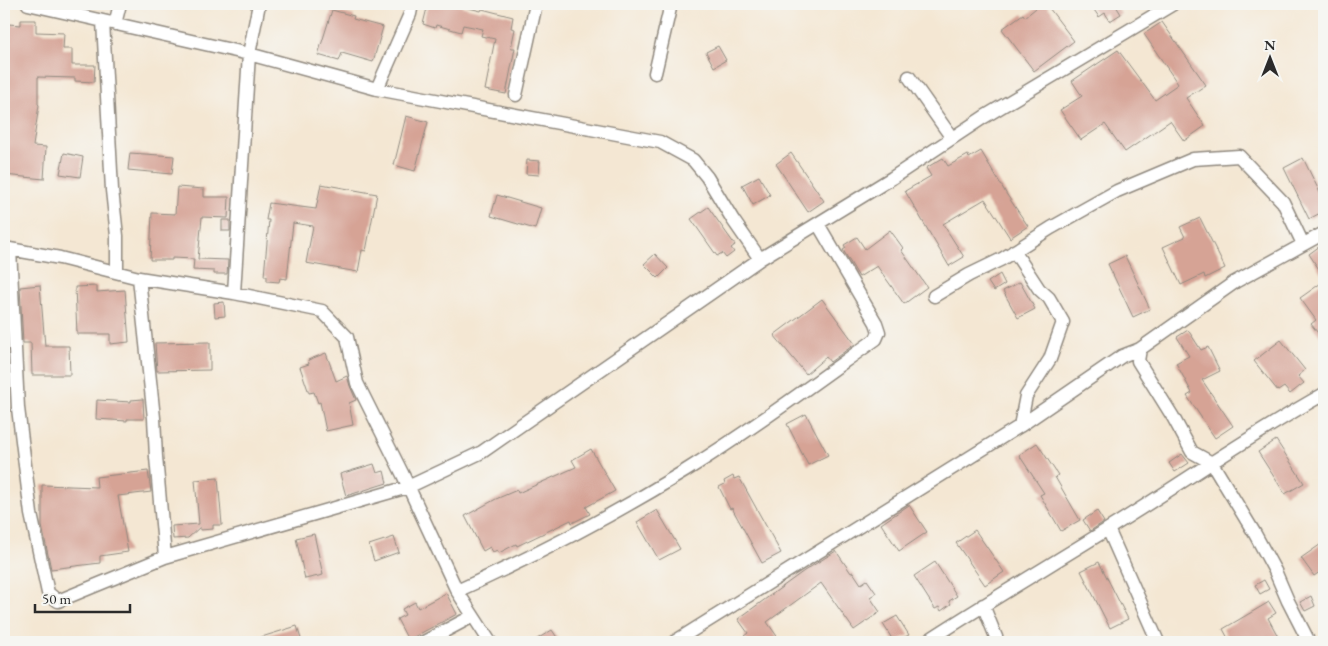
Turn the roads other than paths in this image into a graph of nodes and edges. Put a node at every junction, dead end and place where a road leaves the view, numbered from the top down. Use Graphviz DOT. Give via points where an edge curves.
graph roads {
  1 [pos="28,4"];
  2 [pos="120,4"];
  3 [pos="259,4"];
  4 [pos="412,4"];
  5 [pos="536,4"];
  6 [pos="671,4"];
  7 [pos="1174,4"];
  8 [pos="109,23"];
  9 [pos="249,54"];
  10 [pos="655,73"];
  11 [pos="909,77"];
  12 [pos="377,89"];
  13 [pos="516,95"];
  14 [pos="952,138"];
  15 [pos="818,224"];
  16 [pos="1324,233"];
  17 [pos="1304,244"];
  18 [pos="7,249"];
  19 [pos="1014,251"];
  20 [pos="760,259"];
  21 [pos="117,272"];
  22 [pos="140,278"];
  23 [pos="234,293"];
  24 [pos="934,296"];
  25 [pos="1140,349"];
  26 [pos="1324,394"];
  27 [pos="1020,426"];
  28 [pos="1212,463"];
  29 [pos="408,487"];
  30 [pos="1108,529"];
  31 [pos="165,557"];
  32 [pos="457,592"];
  33 [pos="983,605"];
  34 [pos="473,616"];
  35 [pos="424,642"];
  36 [pos="490,642"];
  37 [pos="674,642"];
  38 [pos="926,642"];
  39 [pos="998,642"];
  40 [pos="1158,642"];
  41 [pos="1309,642"];
  1 -- 8 [label="street"];
  2 -- 8 [label="street"];
  3 -- 9 [label="street"];
  4 -- 12 [label="street"];
  5 -- 13 [label="street"];
  6 -- 10 [label="street"];
  7 -- 14 [label="street"];
  8 -- 9 [label="street"];
  8 -- 21 [label="street"];
  9 -- 12 [label="street"];
  9 -- 23 [label="street"];
  11 -- 14 [label="street"];
  12 -- 20 [label="street" via="660,142 693,160 707,176"];
  14 -- 15 [label="street"];
  15 -- 20 [label="street"];
  15 -- 32 [label="street" via="876,323 879,332 876,340 685,471 602,520"];
  16 -- 17 [label="street"];
  17 -- 19 [label="street" via="1282,202 1238,156 1193,159 1158,173 1117,191"];
  17 -- 25 [label="street" via="1235,282"];
  18 -- 21 [label="street"];
  18 -- 31 [label="street" via="18,408 31,514 48,593 58,601"];
  19 -- 24 [label="street"];
  19 -- 27 [label="street" via="1063,322 1050,359 1026,396"];
  20 -- 29 [label="street" via="482,452"];
  21 -- 22 [label="street"];
  22 -- 23 [label="street"];
  22 -- 31 [label="street"];
  23 -- 29 [label="street" via="322,311 347,337 357,383"];
  25 -- 27 [label="street" via="1122,356"];
  25 -- 28 [label="street" via="1138,362 1192,452"];
  26 -- 28 [label="street" via="1278,419"];
  27 -- 37 [label="street"];
  28 -- 30 [label="street"];
  28 -- 41 [label="street" via="1256,534"];
  29 -- 31 [label="street"];
  29 -- 32 [label="street"];
  30 -- 33 [label="street"];
  30 -- 40 [label="street"];
  32 -- 34 [label="street"];
  33 -- 38 [label="street"];
  33 -- 39 [label="street"];
  34 -- 35 [label="street"];
  34 -- 36 [label="street"];
}
